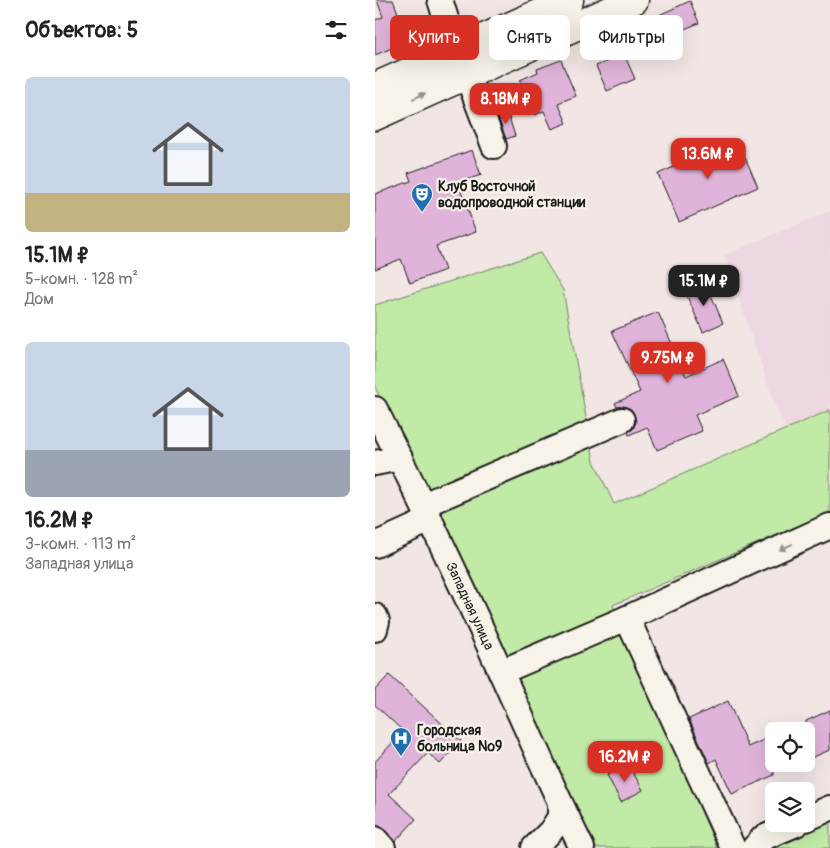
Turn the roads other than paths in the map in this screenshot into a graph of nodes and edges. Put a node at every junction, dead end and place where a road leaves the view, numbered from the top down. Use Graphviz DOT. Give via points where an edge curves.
graph roads {
  1 [pos="440,0"];
  2 [pos="569,0"];
  3 [pos="634,0"];
  4 [pos="444,15"];
  5 [pos="479,39"];
  6 [pos="433,60"];
  7 [pos="467,75"];
  8 [pos="375,87"];
  9 [pos="375,116"];
  10 [pos="494,146"];
  11 [pos="375,408"];
  12 [pos="622,420"];
  13 [pos="399,458"];
  14 [pos="375,463"];
  15 [pos="426,512"];
  16 [pos="830,526"];
  17 [pos="375,545"];
  18 [pos="375,616"];
  19 [pos="627,618"];
  20 [pos="375,629"];
  21 [pos="501,672"];
  22 [pos="560,805"];
  23 [pos="830,808"];
  24 [pos="815,815"];
  25 [pos="777,832"];
  26 [pos="375,839"];
  27 [pos="383,848"];
  28 [pos="534,848"];
  29 [pos="582,848"];
  30 [pos="733,848"];
  31 [pos="754,848"];
  1 -- 4 [label="street"];
  2 -- 5 [label="main road"];
  3 -- 7 [label="main road"];
  6 -- 8 [label="main road"];
  9 -- 7 [label="main road, one-way"];
  7 -- 10 [label="street"];
  11 -- 13 [label="street, Западная улица"];
  12 -- 15 [label="street"];
  13 -- 14 [label="street"];
  13 -- 15 [label="street, Западная улица"];
  15 -- 17 [label="street"];
  15 -- 21 [label="street, Западная улица"];
  16 -- 19 [label="street, one-way"];
  18 -- 20 [label="street"];
  19 -- 21 [label="street"];
  19 -- 30 [label="street"];
  21 -- 22 [label="street, Западная улица"];
  22 -- 28 [label="street" via="560,818"];
  22 -- 29 [label="street, Западная улица"];
  23 -- 24 [label="street"];
  25 -- 31 [label="street" via="763,838"];
  26 -- 27 [label="street"];
}
